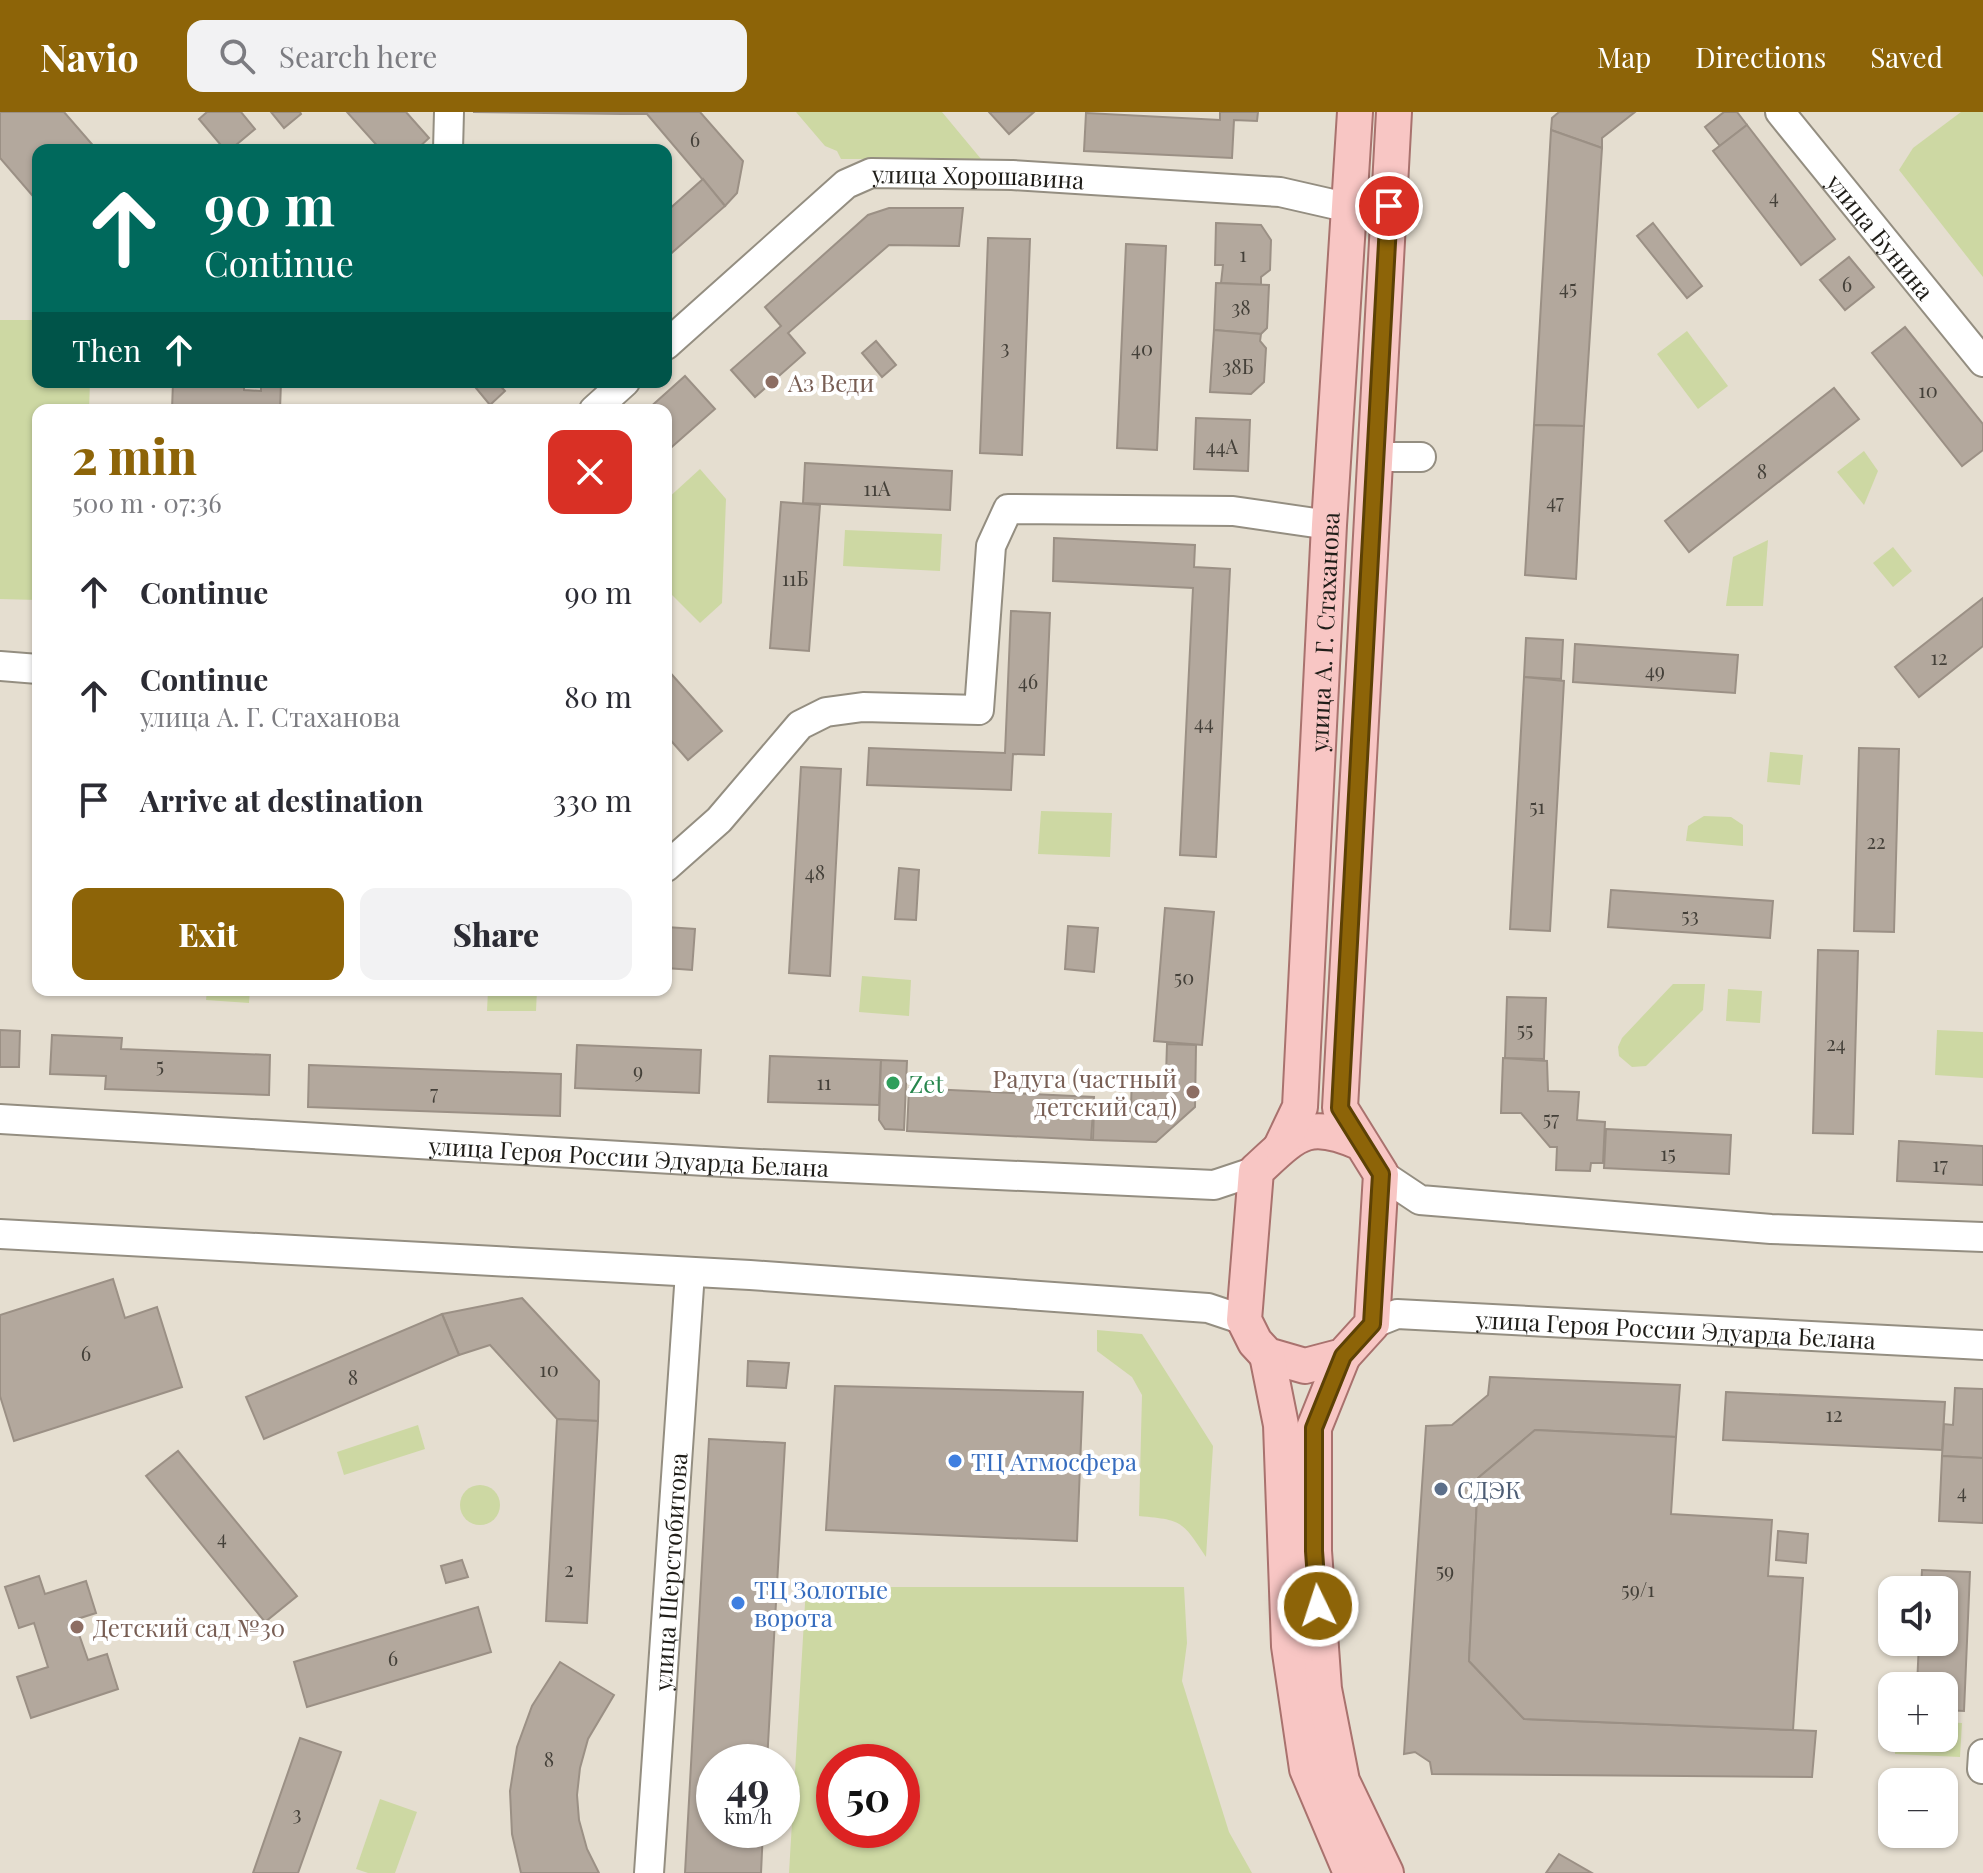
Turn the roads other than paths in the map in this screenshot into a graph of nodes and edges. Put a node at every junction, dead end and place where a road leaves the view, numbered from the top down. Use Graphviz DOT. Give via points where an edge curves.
graph roads {
  1 [pos="449,112"];
  2 [pos="1355,112"];
  3 [pos="1394,112"];
  4 [pos="1780,112"];
  5 [pos="448,144"];
  6 [pos="1350,208"];
  7 [pos="672,340"];
  8 [pos="1983,362"];
  9 [pos="618,388"];
  10 [pos="601,404"];
  11 [pos="1377,457"];
  12 [pos="1421,457"];
  13 [pos="1329,525"];
  14 [pos="0,666"];
  15 [pos="32,669"];
  16 [pos="672,862"];
  17 [pos="0,1119"];
  18 [pos="1361,1143"];
  19 [pos="1281,1147"];
  20 [pos="1256,1171"];
  21 [pos="1381,1174"];
  22 [pos="0,1234"];
  23 [pos="1983,1237"];
  24 [pos="690,1272"];
  25 [pos="1244,1320"];
  26 [pos="1372,1324"];
  27 [pos="1983,1345"];
  28 [pos="1267,1355"];
  29 [pos="1343,1356"];
  30 [pos="1983,1754"];
  31 [pos="1982,1769"];
  32 [pos="649,1873"];
  33 [pos="1351,1873"];
  34 [pos="1386,1873"];
  1 -- 5 [label="street"];
  2 -- 6 [label="main road, улица А. Г. Стаханова"];
  3 -- 11 [label="main road, улица А. Г. Стаханова"];
  4 -- 8 [label="street, улица Бунина"];
  6 -- 7 [label="street, улица Хорошавина" via="1280,192 1189,185 871,173 846,184"];
  6 -- 13 [label="main road, улица А. Г. Стаханова"];
  9 -- 10 [label="street"];
  11 -- 12 [label="street"];
  11 -- 18 [label="main road, улица А. Г. Стаханова" via="1340,1108"];
  13 -- 16 [label="street" via="1233,511 1008,509 991,546 979,710 863,707 813,718 800,725 719,820"];
  13 -- 19 [label="main road, улица А. Г. Стаханова" via="1300,1107"];
  14 -- 15 [label="street"];
  17 -- 20 [label="street, улица Героя России Эдуарда Белана" via="1214,1185"];
  18 -- 19 [label="main road" via="1334,1131 1307,1131"];
  18 -- 21 [label="main road, улица А. Г. Стаханова"];
  19 -- 20 [label="main road"];
  20 -- 25 [label="main road"];
  21 -- 23 [label="street" via="1420,1200 1771,1229"];
  21 -- 26 [label="main road"];
  22 -- 24 [label="street"];
  24 -- 25 [label="street" via="1208,1308"];
  24 -- 32 [label="street, улица Шерстобитова"];
  25 -- 28 [label="main road"];
  26 -- 27 [label="street, улица Героя России Эдуарда Белана" via="1397,1314"];
  26 -- 29 [label="main road"];
  28 -- 29 [label="main road" via="1305,1366"];
  28 -- 33 [label="main road" via="1281,1425 1289,1646 1307,1769"];
  29 -- 34 [label="main road" via="1314,1428 1314,1551 1324,1689 1342,1781"];
  30 -- 31 [label="street"];
}
